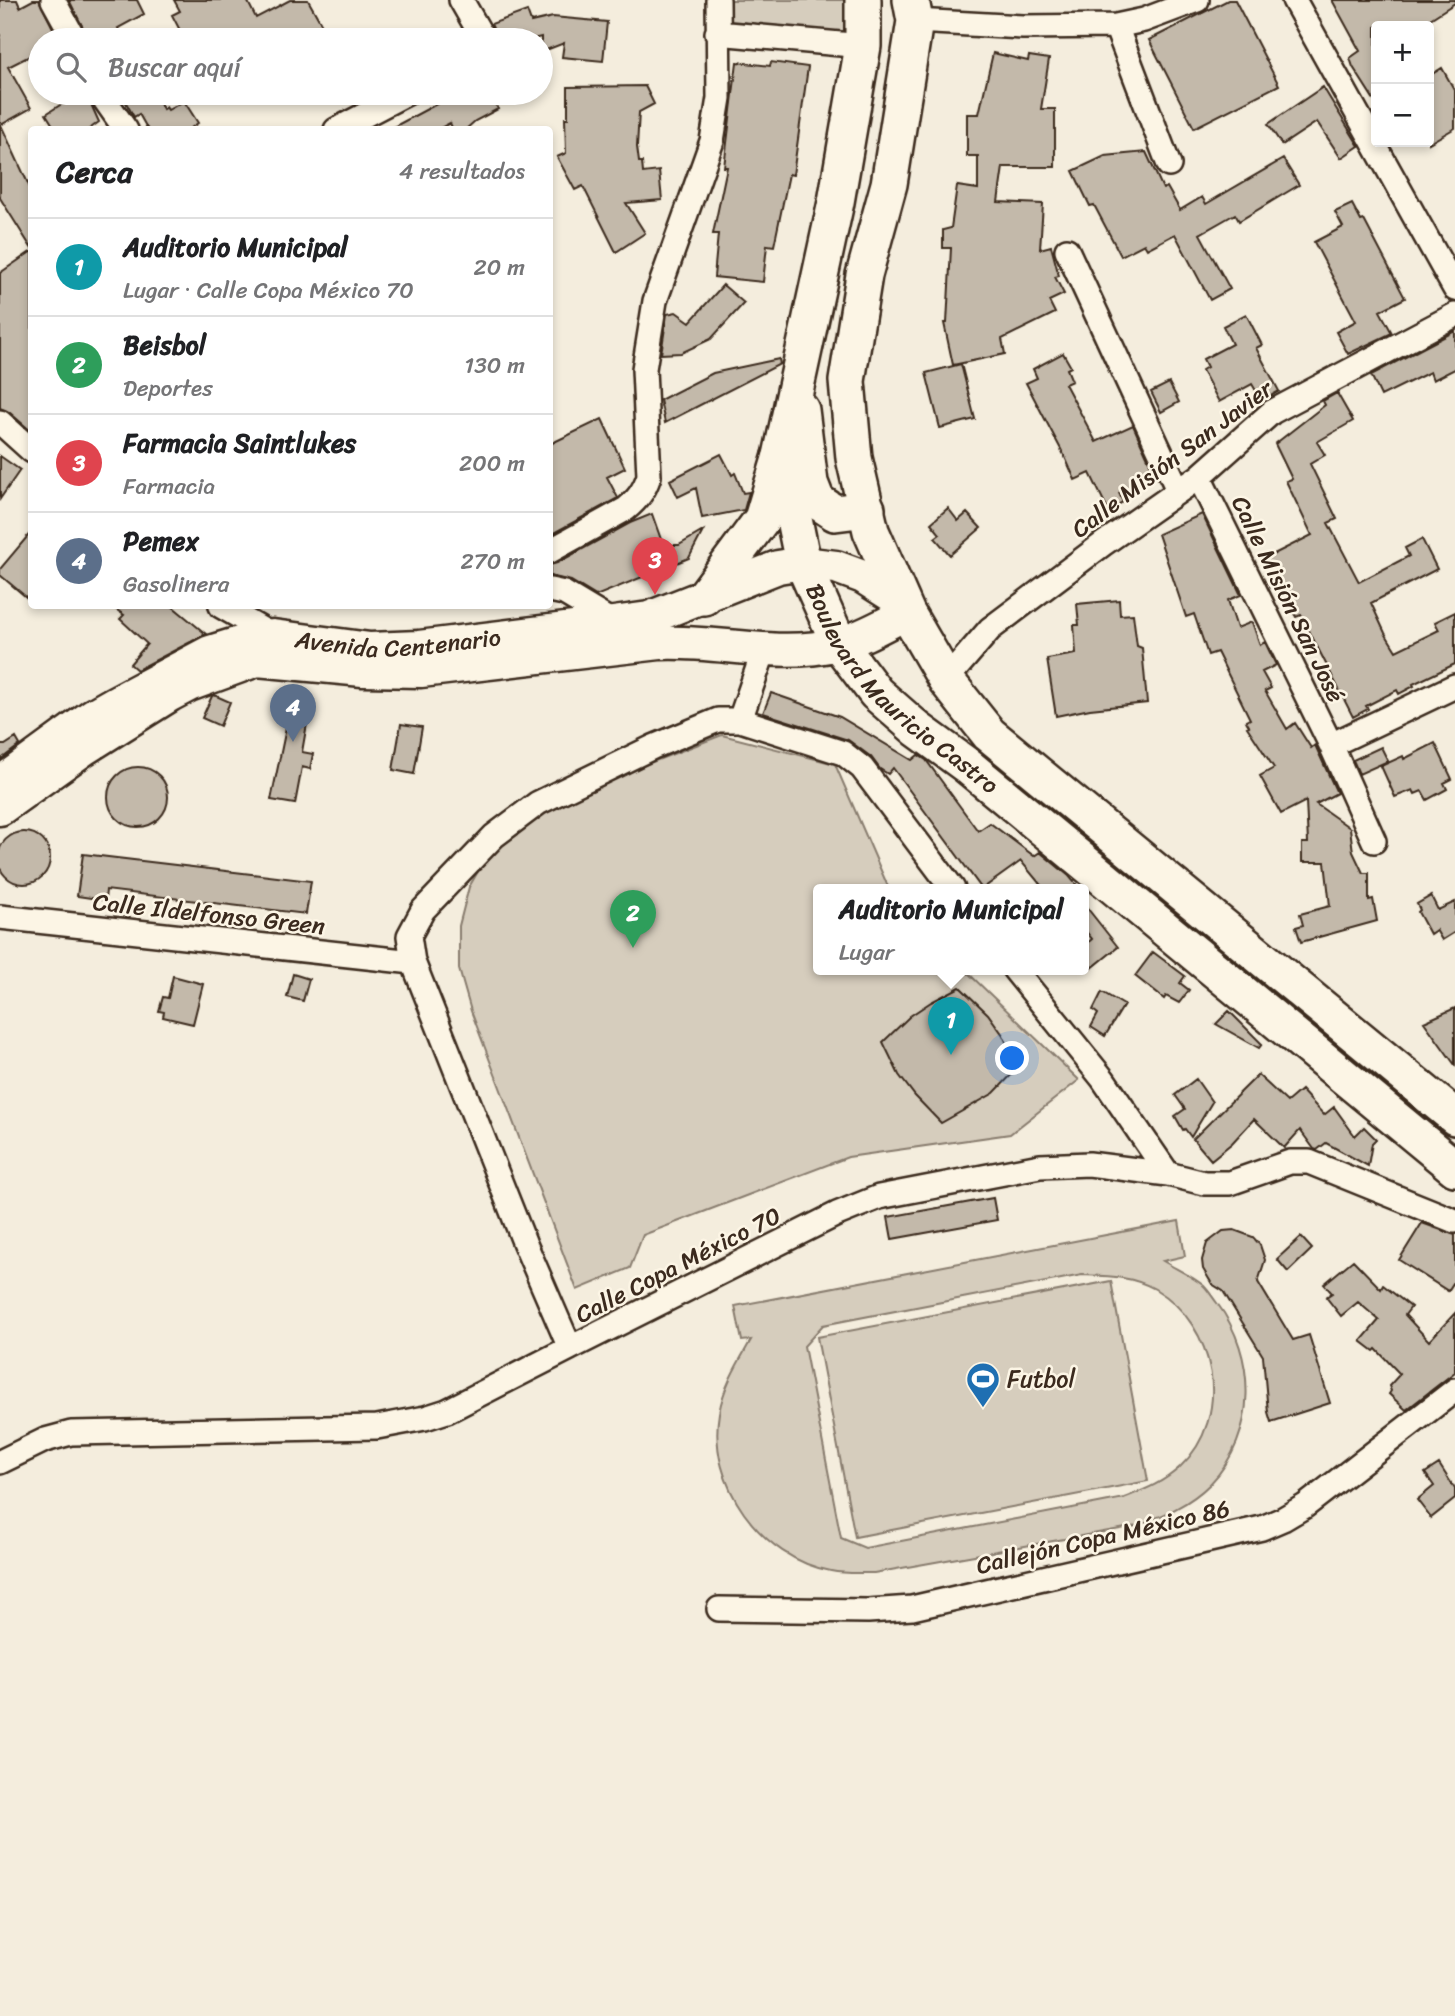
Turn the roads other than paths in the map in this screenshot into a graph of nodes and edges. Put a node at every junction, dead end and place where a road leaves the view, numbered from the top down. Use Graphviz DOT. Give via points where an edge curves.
graph roads {
  1 [pos="53,0"];
  2 [pos="461,0"];
  3 [pos="718,0"];
  4 [pos="863,0"];
  5 [pos="1196,0"];
  6 [pos="1294,0"];
  7 [pos="913,10"];
  8 [pos="1116,26"];
  9 [pos="68,28"];
  10 [pos="477,28"];
  11 [pos="718,33"];
  12 [pos="863,46"];
  13 [pos="108,105"];
  14 [pos="384,105"];
  15 [pos="123,126"];
  16 [pos="344,126"];
  17 [pos="1169,165"];
  18 [pos="1067,250"];
  19 [pos="1449,265"];
  20 [pos="1455,289"];
  21 [pos="1455,315"];
  22 [pos="799,371"];
  23 [pos="0,422"];
  24 [pos="28,447"];
  25 [pos="781,456"];
  26 [pos="1199,477"];
  27 [pos="1178,490"];
  28 [pos="867,509"];
  29 [pos="553,549"];
  30 [pos="803,563"];
  31 [pos="553,591"];
  32 [pos="704,597"];
  33 [pos="904,608"];
  34 [pos="226,609"];
  35 [pos="614,623"];
  36 [pos="274,636"];
  37 [pos="839,644"];
  38 [pos="764,650"];
  39 [pos="946,680"];
  40 [pos="1455,686"];
  41 [pos="740,720"];
  42 [pos="1331,745"];
  43 [pos="0,783"];
  44 [pos="0,809"];
  45 [pos="1374,841"];
  46 [pos="949,884"];
  47 [pos="0,917"];
  48 [pos="413,962"];
  49 [pos="1019,975"];
  50 [pos="1455,1117"];
  51 [pos="1455,1168"];
  52 [pos="1168,1174"];
  53 [pos="1455,1221"];
  54 [pos="570,1348"];
  55 [pos="1455,1390"];
  56 [pos="0,1462"];
  57 [pos="719,1609"];
  1 -- 9 [label="street"];
  2 -- 10 [label="street"];
  3 -- 11 [label="street"];
  4 -- 12 [label="main road, Boulevard Mauricio Castro"];
  5 -- 8 [label="street"];
  6 -- 19 [label="street"];
  7 -- 8 [label="street" via="1023,27"];
  7 -- 28 [label="main road, Boulevard Mauricio Castro" via="889,184 864,275 848,381 854,458"];
  8 -- 17 [label="street"];
  11 -- 12 [label="street"];
  11 -- 29 [label="street" via="719,98 712,141 650,326 644,369 649,476 638,500"];
  12 -- 22 [label="main road, Boulevard Mauricio Castro" via="836,202"];
  13 -- 15 [label="street"];
  14 -- 16 [label="street"];
  18 -- 27 [label="street"];
  19 -- 20 [label="street"];
  21 -- 26 [label="street, Calle Misión San Javier" via="1272,411"];
  22 -- 25 [label="main road, Boulevard Mauricio Castro"];
  22 -- 28 [label="main road" via="810,483 817,501 835,513"];
  23 -- 24 [label="street"];
  25 -- 30 [label="main road, Boulevard Mauricio Castro"];
  25 -- 32 [label="main road" via="762,519"];
  26 -- 27 [label="street, Calle Misión San Javier"];
  26 -- 42 [label="street, Calle Misión San José"];
  27 -- 39 [label="street, Calle Misión San Javier" via="990,629"];
  28 -- 33 [label="main road, Boulevard Mauricio Castro" via="871,531"];
  30 -- 32 [label="main road, Avenida Centenario" via="778,567"];
  30 -- 33 [label="main road, Avenida Centenario" via="836,567 863,578"];
  30 -- 37 [label="main road, Boulevard Mauricio Castro"];
  31 -- 35 [label="street"];
  32 -- 35 [label="main road, Avenida Centenario" via="649,618"];
  33 -- 37 [label="main road, Avenida Centenario"];
  33 -- 39 [label="main road, Boulevard Mauricio Castro"];
  34 -- 36 [label="street"];
  35 -- 36 [label="main road, Avenida Centenario" via="370,649"];
  36 -- 43 [label="main road, Avenida Centenario" via="210,652 114,703"];
  37 -- 38 [label="main road, Avenida Centenario"];
  37 -- 51 [label="main road, Boulevard Mauricio Castro" via="876,693 917,729"];
  38 -- 41 [label="street"];
  38 -- 44 [label="main road, Avenida Centenario" via="669,643 421,671 257,660 170,695"];
  39 -- 50 [label="main road, Boulevard Mauricio Castro" via="989,734"];
  40 -- 42 [label="street, Calle Misión San José"];
  41 -- 46 [label="street" via="843,753 862,768"];
  41 -- 48 [label="street, Calle Copa México 70" via="718,720 538,803 495,836 423,910 409,936"];
  42 -- 45 [label="street, Calle Misión San José"];
  47 -- 48 [label="street, Calle Ildelfonso Green"];
  48 -- 54 [label="street, Calle Copa México 70"];
  49 -- 52 [label="street" via="1103,1079"];
  52 -- 53 [label="street, Calle Copa México 70" via="1204,1183 1230,1183 1290,1162 1309,1162"];
  52 -- 54 [label="street, Calle Copa México 70" via="1089,1164 1040,1166 879,1197"];
  54 -- 56 [label="street" via="425,1418 377,1427 71,1433"];
  55 -- 57 [label="street, Callejón Copa México 86" via="1305,1506 1262,1528 912,1608"];
}
